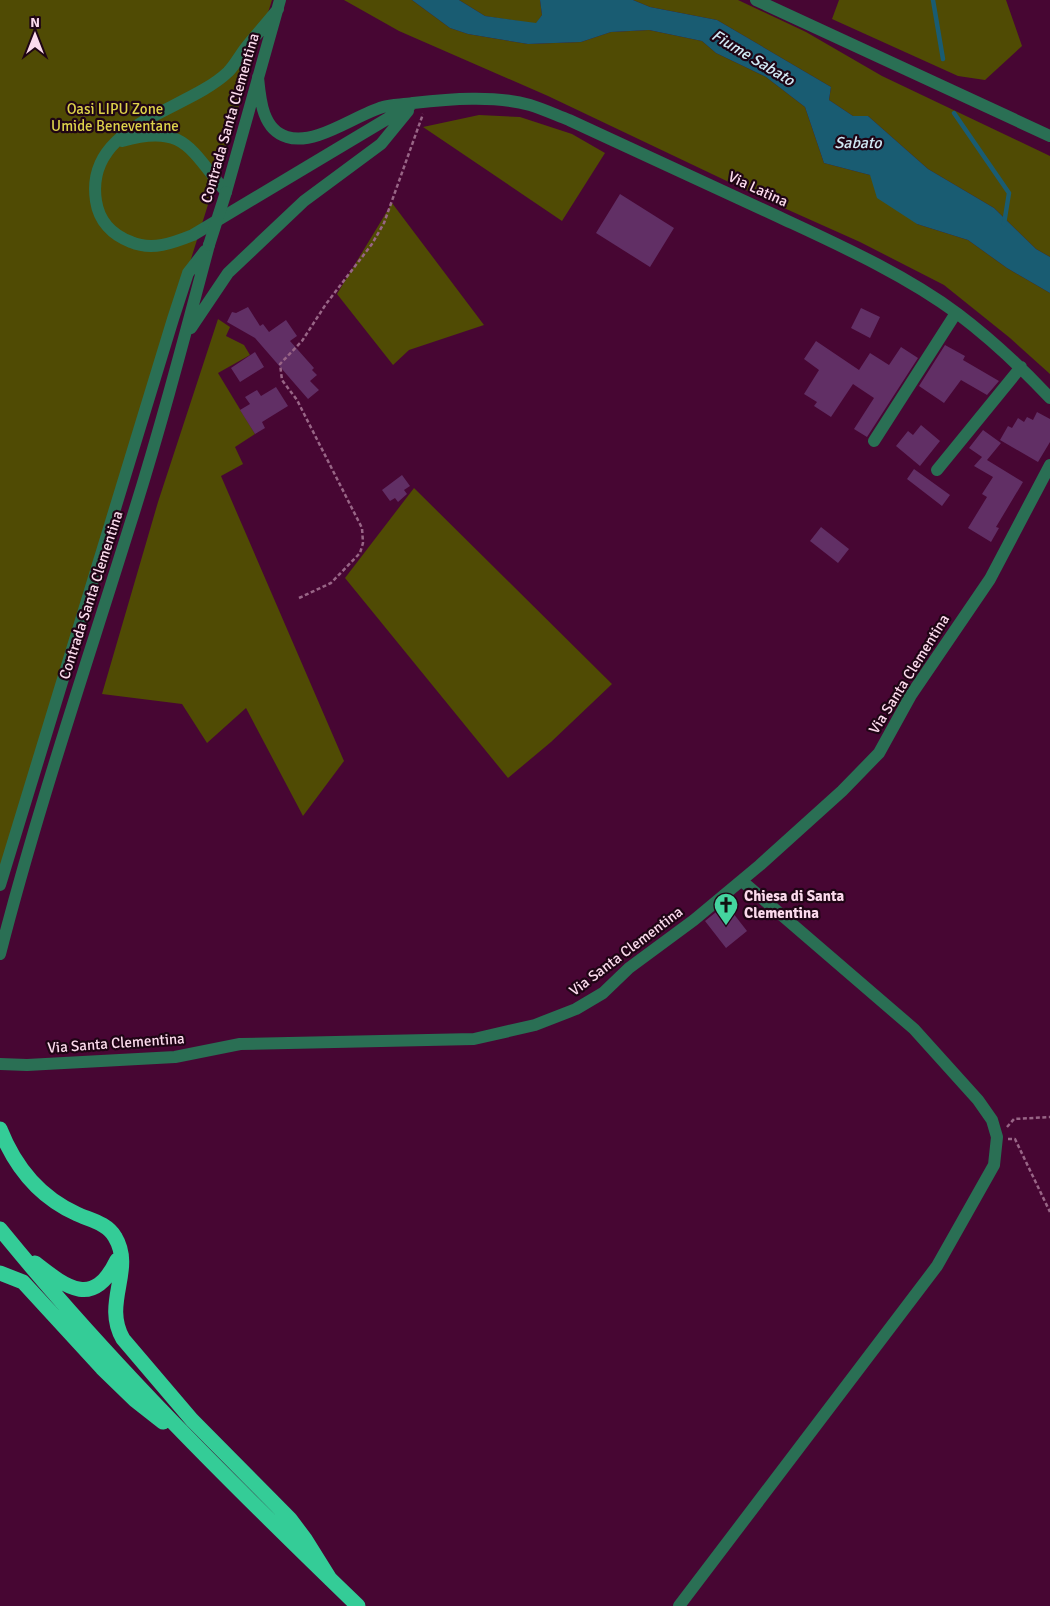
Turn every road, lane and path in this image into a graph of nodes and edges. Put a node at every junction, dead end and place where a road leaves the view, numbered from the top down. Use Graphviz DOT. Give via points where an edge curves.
graph roads {
  1 [pos="756,0"];
  2 [pos="279,4"];
  3 [pos="258,76"];
  4 [pos="428,101"];
  5 [pos="414,103"];
  6 [pos="1050,136"];
  7 [pos="117,142"];
  8 [pos="226,192"];
  9 [pos="210,244"];
  10 [pos="956,313"];
  11 [pos="184,339"];
  12 [pos="1021,367"];
  13 [pos="1050,398"];
  14 [pos="874,440"];
  15 [pos="1050,465"];
  16 [pos="937,470"];
  17 [pos="299,598"];
  18 [pos="742,881"];
  19 [pos="0,885"];
  20 [pos="0,954"];
  21 [pos="0,1064"];
  22 [pos="1050,1117"];
  23 [pos="0,1129"];
  24 [pos="997,1138"];
  25 [pos="1050,1212"];
  26 [pos="0,1229"];
  27 [pos="10,1242"];
  28 [pos="121,1252"];
  29 [pos="0,1273"];
  30 [pos="191,1440"];
  31 [pos="330,1579"];
  32 [pos="358,1606"];
  33 [pos="679,1606"];
  1 -- 6 [label="street"];
  2 -- 3 [label="street, Contrada Santa Clementina"];
  2 -- 7 [label="street" via="228,72 142,121"];
  3 -- 5 [label="street, Via Latina" via="260,106 266,118 286,137 311,138 384,106"];
  3 -- 8 [label="street, Contrada Santa Clementina"];
  4 -- 5 [label="street, Via Latina"];
  4 -- 10 [label="street, Via Latina" via="482,99 529,105 569,120 821,237 914,286"];
  4 -- 17 [label="path" via="384,223 302,342 280,364 282,380 297,400 362,528 364,543 360,553 331,583"];
  5 -- 7 [label="street" via="171,244 151,246 132,243 108,228 98,212 95,178 101,161"];
  5 -- 11 [label="street" via="381,144 304,200 228,273"];
  7 -- 8 [label="street" via="145,134 171,136 185,144"];
  8 -- 9 [label="street, Contrada Santa Clementina, bridge"];
  9 -- 11 [label="street, Contrada Santa Clementina"];
  9 -- 19 [label="street, Contrada Santa Clementina" via="188,273"];
  10 -- 12 [label="street, Via Latina"];
  10 -- 14 [label="street"];
  11 -- 20 [label="street, Contrada Santa Clementina"];
  12 -- 13 [label="street, Via Latina"];
  12 -- 16 [label="street"];
  15 -- 18 [label="street, Via Santa Clementina" via="990,579 911,695 879,753 842,791"];
  18 -- 21 [label="street, Via Santa Clementina" via="629,968 603,993 536,1026 474,1039 240,1044 175,1057"];
  18 -- 24 [label="street" via="914,1029 978,1100 992,1120"];
  22 -- 24 [label="path" via="1014,1119"];
  23 -- 28 [label="highway" via="19,1167 46,1197 105,1227 114,1234"];
  24 -- 25 [label="path" via="1015,1139"];
  24 -- 33 [label="street" via="994,1165 937,1266"];
  26 -- 27 [label="highway"];
  27 -- 28 [label="highway" via="72,1288 81,1290 102,1284"];
  27 -- 30 [label="highway" via="87,1330"];
  28 -- 31 [label="highway" via="114,1316 116,1328 123,1339 192,1420 290,1519"];
  29 -- 30 [label="highway" via="23,1282 135,1400"];
  30 -- 31 [label="highway"];
  31 -- 32 [label="highway"];
}
